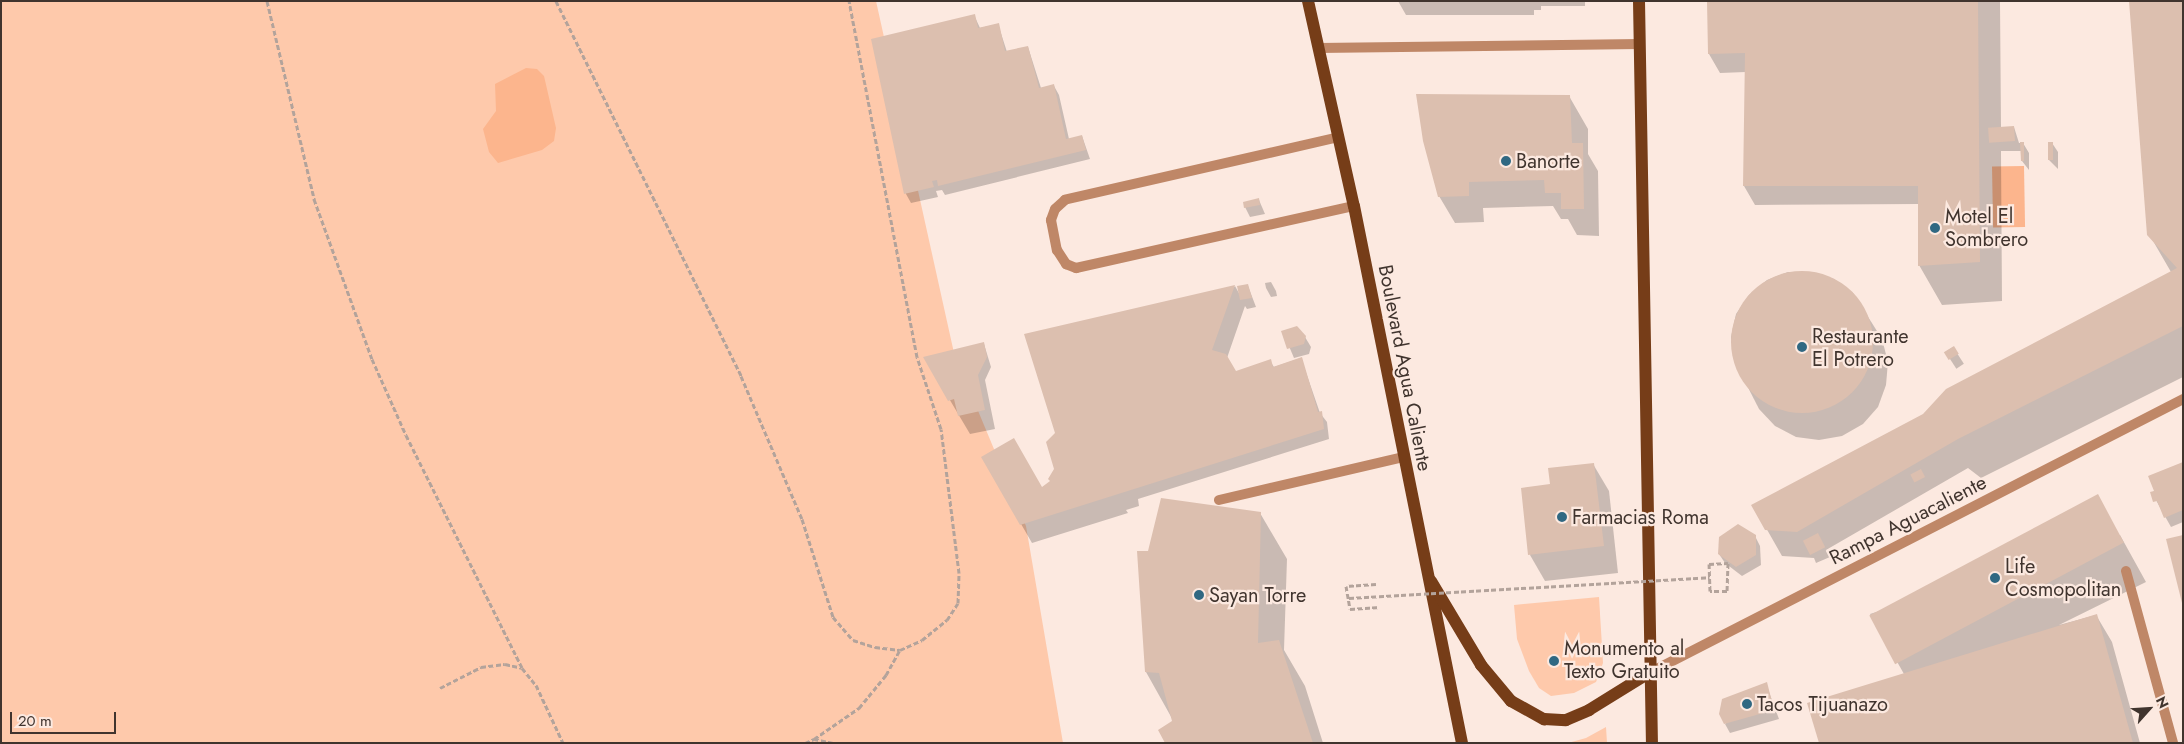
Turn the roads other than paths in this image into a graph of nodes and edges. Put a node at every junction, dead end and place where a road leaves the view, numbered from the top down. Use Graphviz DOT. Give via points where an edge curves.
graph roads {
  1 [pos="1308,1"];
  2 [pos="1638,1"];
  3 [pos="1639,44"];
  4 [pos="1318,48"];
  5 [pos="1339,137"];
  6 [pos="1354,206"];
  7 [pos="2183,399"];
  8 [pos="1404,457"];
  9 [pos="1219,500"];
  10 [pos="2126,571"];
  11 [pos="1426,572"];
  12 [pos="1649,674"];
  13 [pos="1462,743"];
  14 [pos="1652,743"];
  15 [pos="2173,743"];
  1 -- 4 [label="main road, Boulevard Agua Caliente"];
  2 -- 3 [label="main road"];
  3 -- 4 [label="street"];
  3 -- 12 [label="main road"];
  4 -- 5 [label="main road, Boulevard Agua Caliente"];
  5 -- 6 [label="main road, Boulevard Agua Caliente"];
  5 -- 6 [label="street" via="1066,200 1055,209 1051,220 1057,250 1066,264 1076,268"];
  6 -- 8 [label="main road, Boulevard Agua Caliente"];
  7 -- 12 [label="street, Rampa Aguacaliente"];
  8 -- 9 [label="street"];
  8 -- 11 [label="main road, Boulevard Agua Caliente"];
  10 -- 15 [label="street"];
  11 -- 12 [label="main road" via="1481,665 1510,701 1544,719 1566,720"];
  11 -- 13 [label="main road, Boulevard Agua Caliente"];
  12 -- 14 [label="main road"];
}
